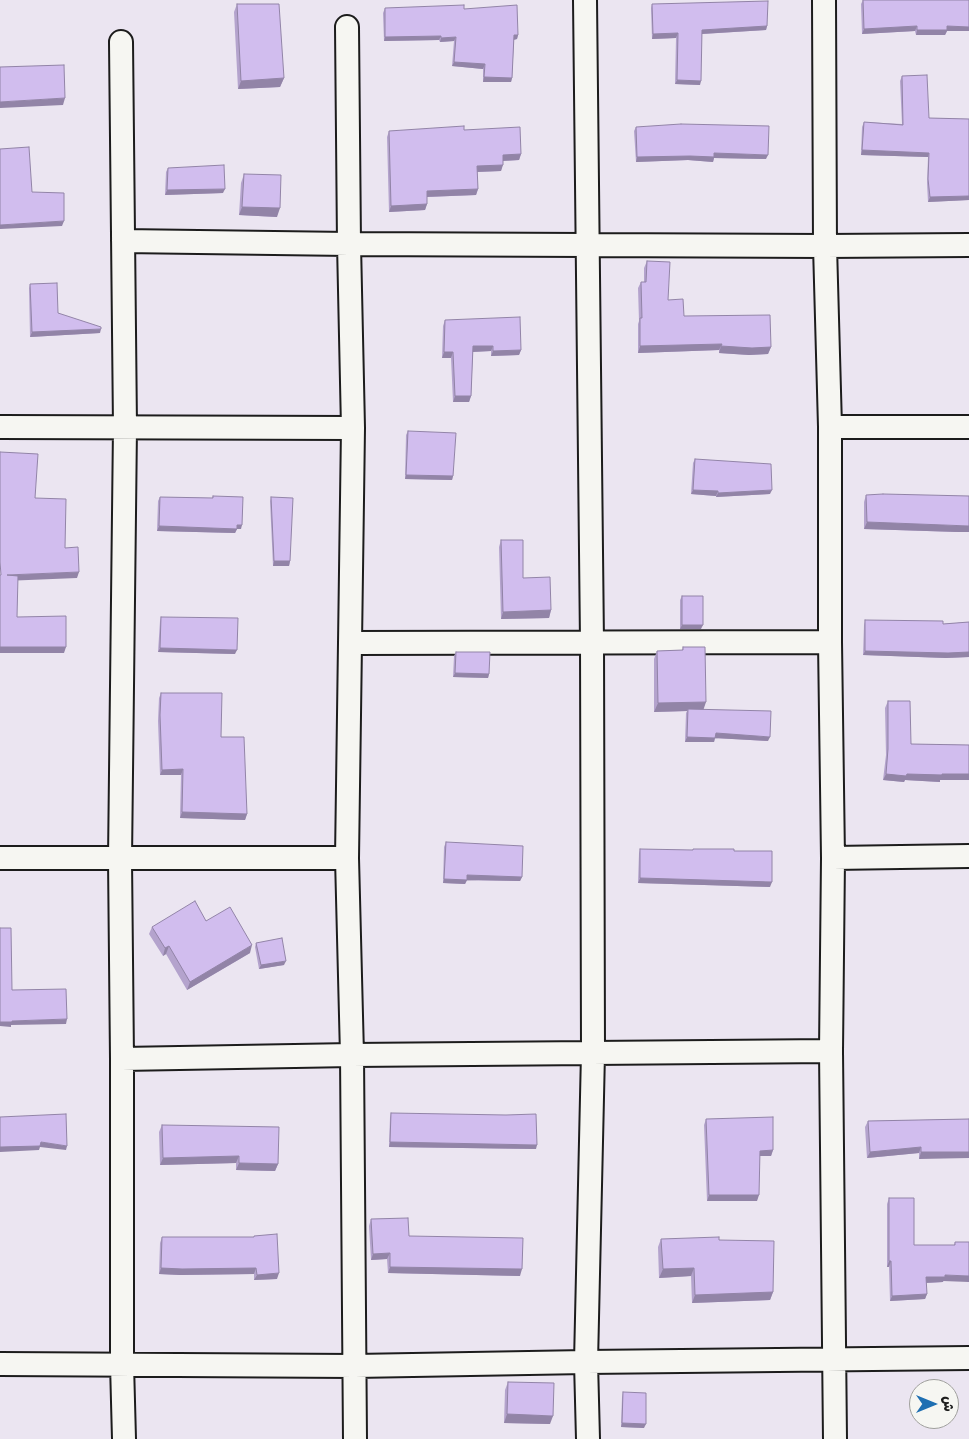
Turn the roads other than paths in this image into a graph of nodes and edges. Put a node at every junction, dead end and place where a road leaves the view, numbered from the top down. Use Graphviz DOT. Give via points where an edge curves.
graph roads {
  1 [pos="585,0"];
  2 [pos="824,0"];
  3 [pos="347,27"];
  4 [pos="121,42"];
  5 [pos="123,241"];
  6 [pos="349,244"];
  7 [pos="588,244"];
  8 [pos="969,245"];
  9 [pos="825,246"];
  10 [pos="0,427"];
  11 [pos="125,427"];
  12 [pos="830,427"];
  13 [pos="969,427"];
  14 [pos="353,428"];
  15 [pos="592,642"];
  16 [pos="830,642"];
  17 [pos="351,643"];
  18 [pos="969,856"];
  19 [pos="0,858"];
  20 [pos="347,858"];
  21 [pos="833,858"];
  22 [pos="120,859"];
  23 [pos="831,1050"];
  24 [pos="593,1053"];
  25 [pos="352,1054"];
  26 [pos="122,1059"];
  27 [pos="969,1358"];
  28 [pos="835,1359"];
  29 [pos="586,1362"];
  30 [pos="0,1364"];
  31 [pos="122,1364"];
  32 [pos="355,1366"];
  33 [pos="124,1439"];
  34 [pos="355,1439"];
  35 [pos="588,1439"];
  36 [pos="836,1439"];
  1 -- 7 [label="street"];
  2 -- 9 [label="street"];
  3 -- 6 [label="street"];
  4 -- 5 [label="street"];
  5 -- 6 [label="street"];
  5 -- 11 [label="street"];
  6 -- 7 [label="street"];
  6 -- 14 [label="street"];
  7 -- 9 [label="street"];
  7 -- 15 [label="street"];
  8 -- 9 [label="street"];
  9 -- 12 [label="street"];
  10 -- 11 [label="street"];
  11 -- 14 [label="street"];
  11 -- 22 [label="street"];
  12 -- 13 [label="street"];
  12 -- 16 [label="street"];
  14 -- 17 [label="street"];
  15 -- 16 [label="street"];
  15 -- 17 [label="street"];
  15 -- 24 [label="street"];
  16 -- 21 [label="street"];
  17 -- 20 [label="street"];
  18 -- 21 [label="street"];
  19 -- 22 [label="street"];
  20 -- 22 [label="street"];
  20 -- 25 [label="street"];
  21 -- 23 [label="street"];
  22 -- 26 [label="street"];
  23 -- 24 [label="street"];
  23 -- 28 [label="street"];
  24 -- 25 [label="street"];
  24 -- 29 [label="street"];
  25 -- 26 [label="street"];
  25 -- 32 [label="street"];
  26 -- 31 [label="street"];
  27 -- 28 [label="street"];
  28 -- 29 [label="street"];
  28 -- 36 [label="street"];
  29 -- 32 [label="street"];
  29 -- 35 [label="street"];
  30 -- 31 [label="street"];
  31 -- 32 [label="street"];
  31 -- 33 [label="street"];
  32 -- 34 [label="street"];
}
